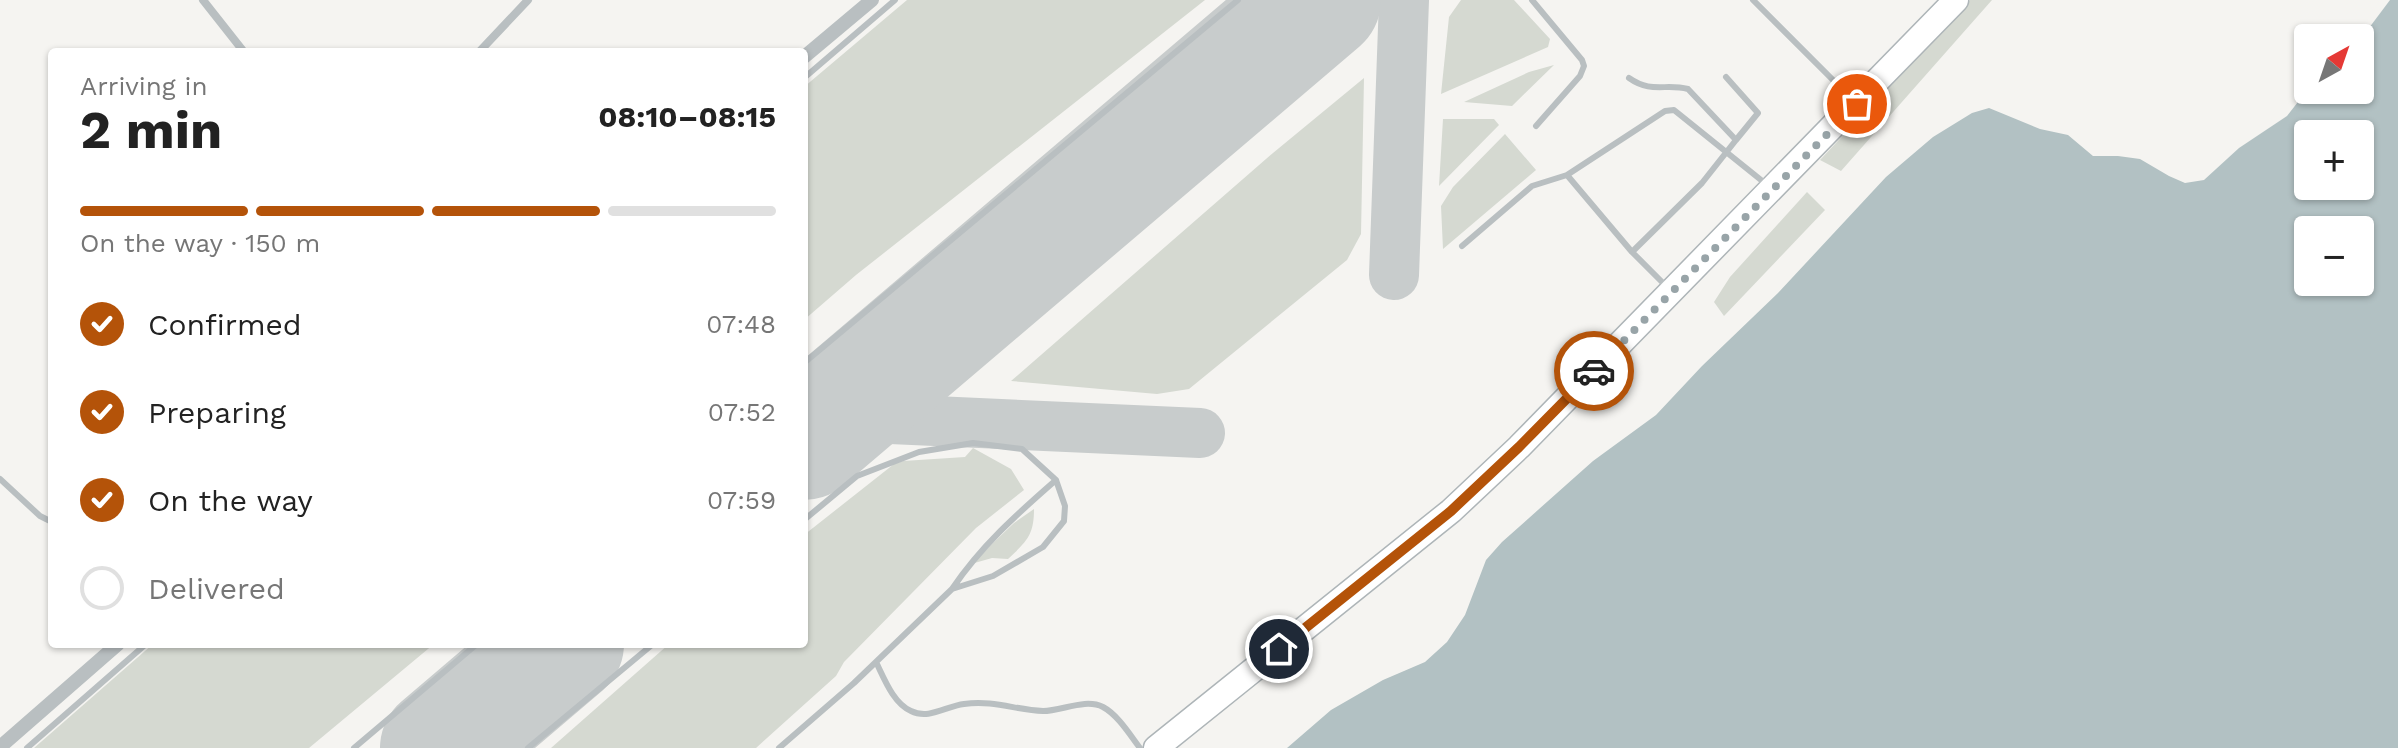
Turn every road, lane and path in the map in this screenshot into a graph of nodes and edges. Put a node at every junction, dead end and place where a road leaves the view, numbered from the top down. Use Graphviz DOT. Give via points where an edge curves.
graph roads {
  1 [pos="203,0"];
  2 [pos="528,0"];
  3 [pos="895,0"];
  4 [pos="1238,0"];
  5 [pos="1532,0"];
  6 [pos="1753,0"];
  7 [pos="1956,0"];
  8 [pos="862,3"];
  9 [pos="241,48"];
  10 [pos="483,48"];
  11 [pos="808,53"];
  12 [pos="808,75"];
  13 [pos="1726,77"];
  14 [pos="1629,78"];
  15 [pos="1857,104"];
  16 [pos="1536,126"];
  17 [pos="1736,140"];
  18 [pos="1728,152"];
  19 [pos="1567,175"];
  20 [pos="1773,189"];
  21 [pos="1462,246"];
  22 [pos="1632,252"];
  23 [pos="1672,291"];
  24 [pos="808,360"];
  25 [pos="0,479"];
  26 [pos="1056,480"];
  27 [pos="808,517"];
  28 [pos="48,520"];
  29 [pos="952,589"];
  30 [pos="113,648"];
  31 [pos="141,648"];
  32 [pos="472,648"];
  33 [pos="648,648"];
  34 [pos="876,662"];
  35 [pos="1,743"];
  36 [pos="27,748"];
  37 [pos="354,748"];
  38 [pos="528,748"];
  39 [pos="779,748"];
  40 [pos="1140,748"];
  41 [pos="1156,748"];
  1 -- 9 [label="street"];
  2 -- 10 [label="street"];
  3 -- 12 [label="lane"];
  4 -- 24 [label="lane"];
  5 -- 16 [label="lane" via="1584,66"];
  6 -- 15 [label="lane"];
  7 -- 15 [label="main road"];
  8 -- 11 [label="street"];
  13 -- 17 [label="lane" via="1758,113"];
  14 -- 17 [label="lane" via="1648,88 1688,89"];
  15 -- 20 [label="main road"];
  17 -- 18 [label="lane"];
  18 -- 19 [label="lane" via="1674,110 1665,111"];
  18 -- 20 [label="lane"];
  18 -- 22 [label="lane"];
  19 -- 21 [label="lane" via="1532,186"];
  19 -- 22 [label="lane"];
  20 -- 23 [label="main road"];
  22 -- 23 [label="lane"];
  23 -- 41 [label="main road" via="1451,511"];
  25 -- 28 [label="lane"];
  26 -- 27 [label="lane" via="1022,449 973,443 919,452 857,476"];
  26 -- 29 [label="lane" via="999,530"];
  26 -- 29 [label="lane" via="1064,521 1043,547 993,576"];
  29 -- 34 [label="lane"];
  30 -- 35 [label="street"];
  31 -- 36 [label="lane"];
  32 -- 37 [label="lane"];
  33 -- 38 [label="lane"];
  34 -- 39 [label="lane"];
  34 -- 40 [label="lane" via="892,693 914,713 978,702 1041,711 1090,703 1113,714"];
}
